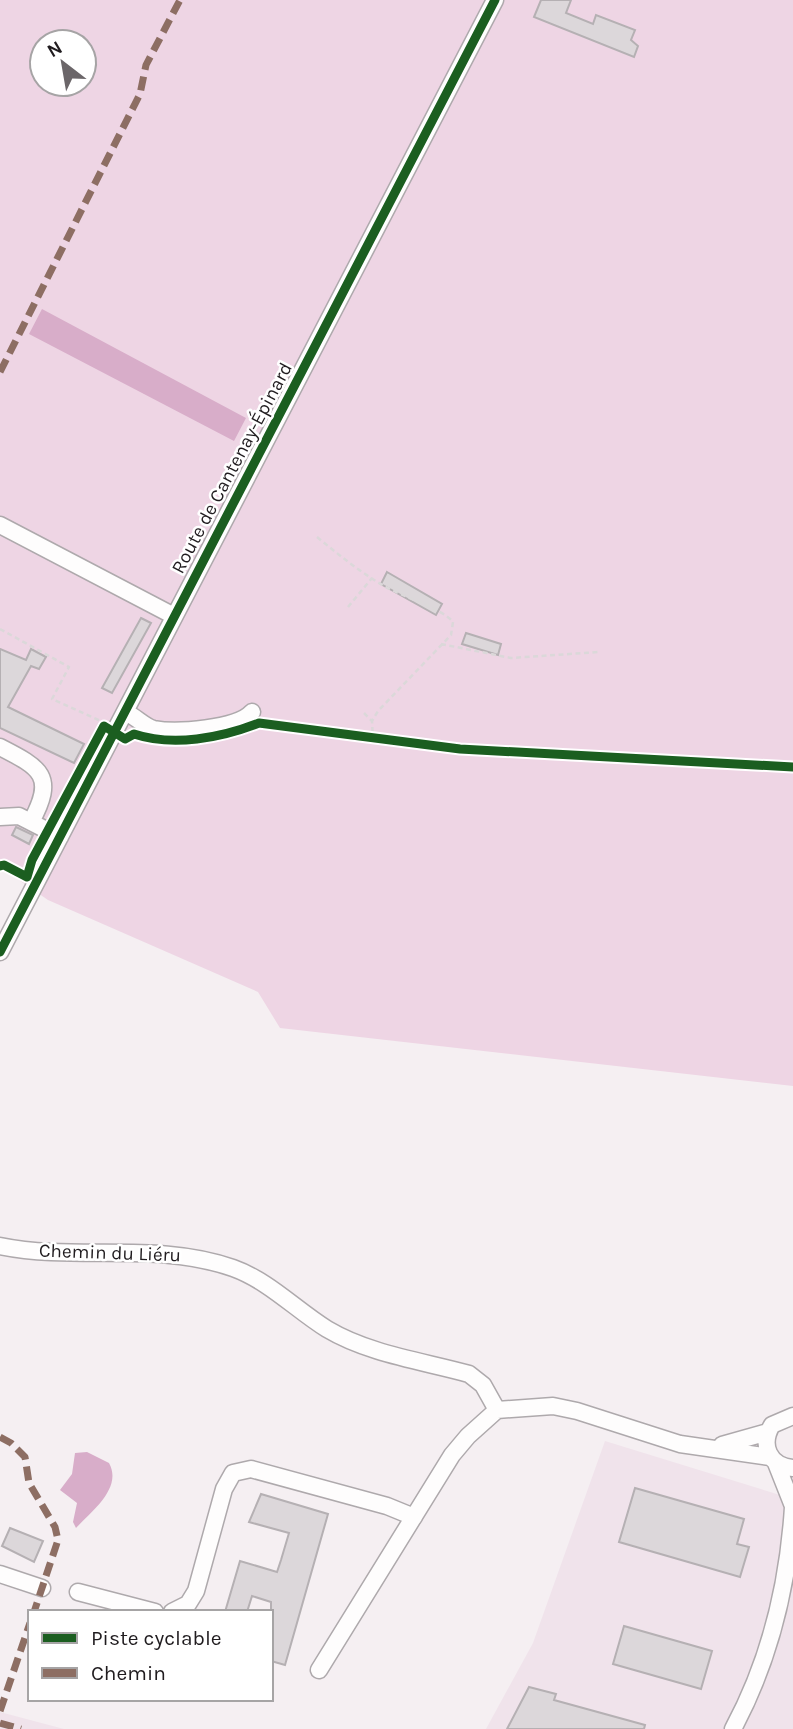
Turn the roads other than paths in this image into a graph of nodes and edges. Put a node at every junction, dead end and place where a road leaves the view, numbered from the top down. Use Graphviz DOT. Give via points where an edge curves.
graph roads {
  1 [pos="495,0"];
  2 [pos="0,525"];
  3 [pos="174,616"];
  4 [pos="125,712"];
  5 [pos="255,718"];
  6 [pos="0,747"];
  7 [pos="0,817"];
  8 [pos="31,822"];
  9 [pos="60,837"];
  10 [pos="0,952"];
  11 [pos="0,1246"];
  12 [pos="497,1410"];
  13 [pos="791,1414"];
  14 [pos="768,1432"];
  15 [pos="713,1447"];
  16 [pos="773,1460"];
  17 [pos="793,1468"];
  18 [pos="793,1507"];
  19 [pos="414,1517"];
  20 [pos="0,1574"];
  21 [pos="42,1588"];
  22 [pos="78,1592"];
  23 [pos="147,1610"];
  24 [pos="176,1610"];
  25 [pos="319,1670"];
  26 [pos="733,1729"];
  1 -- 3 [label="street, Route de Cantenay-Épinard"];
  2 -- 3 [label="street"];
  3 -- 4 [label="street, Route de Cantenay-Épinard"];
  4 -- 5 [label="street" via="153,729 226,727"];
  4 -- 9 [label="street, Route de Cantenay-Épinard"];
  6 -- 8 [label="street" via="34,765 44,781 43,800"];
  7 -- 8 [label="street" via="19,816"];
  8 -- 9 [label="street"];
  9 -- 10 [label="street, Route de Cantenay-Épinard"];
  11 -- 12 [label="street, Chemin du Liéru" via="56,1253 186,1255 234,1269 269,1286 326,1328 359,1345 469,1374 483,1385"];
  12 -- 15 [label="street" via="553,1406 577,1410 680,1444"];
  12 -- 19 [label="street" via="452,1455"];
  13 -- 14 [label="street"];
  14 -- 15 [label="street"];
  14 -- 16 [label="street"];
  15 -- 16 [label="street"];
  16 -- 17 [label="street"];
  16 -- 18 [label="street"];
  18 -- 26 [label="street" via="778,1613 755,1683"];
  19 -- 24 [label="street" via="251,1469 233,1473 224,1489 196,1591 188,1604"];
  19 -- 25 [label="street"];
  20 -- 21 [label="street"];
  22 -- 23 [label="street"];
}
